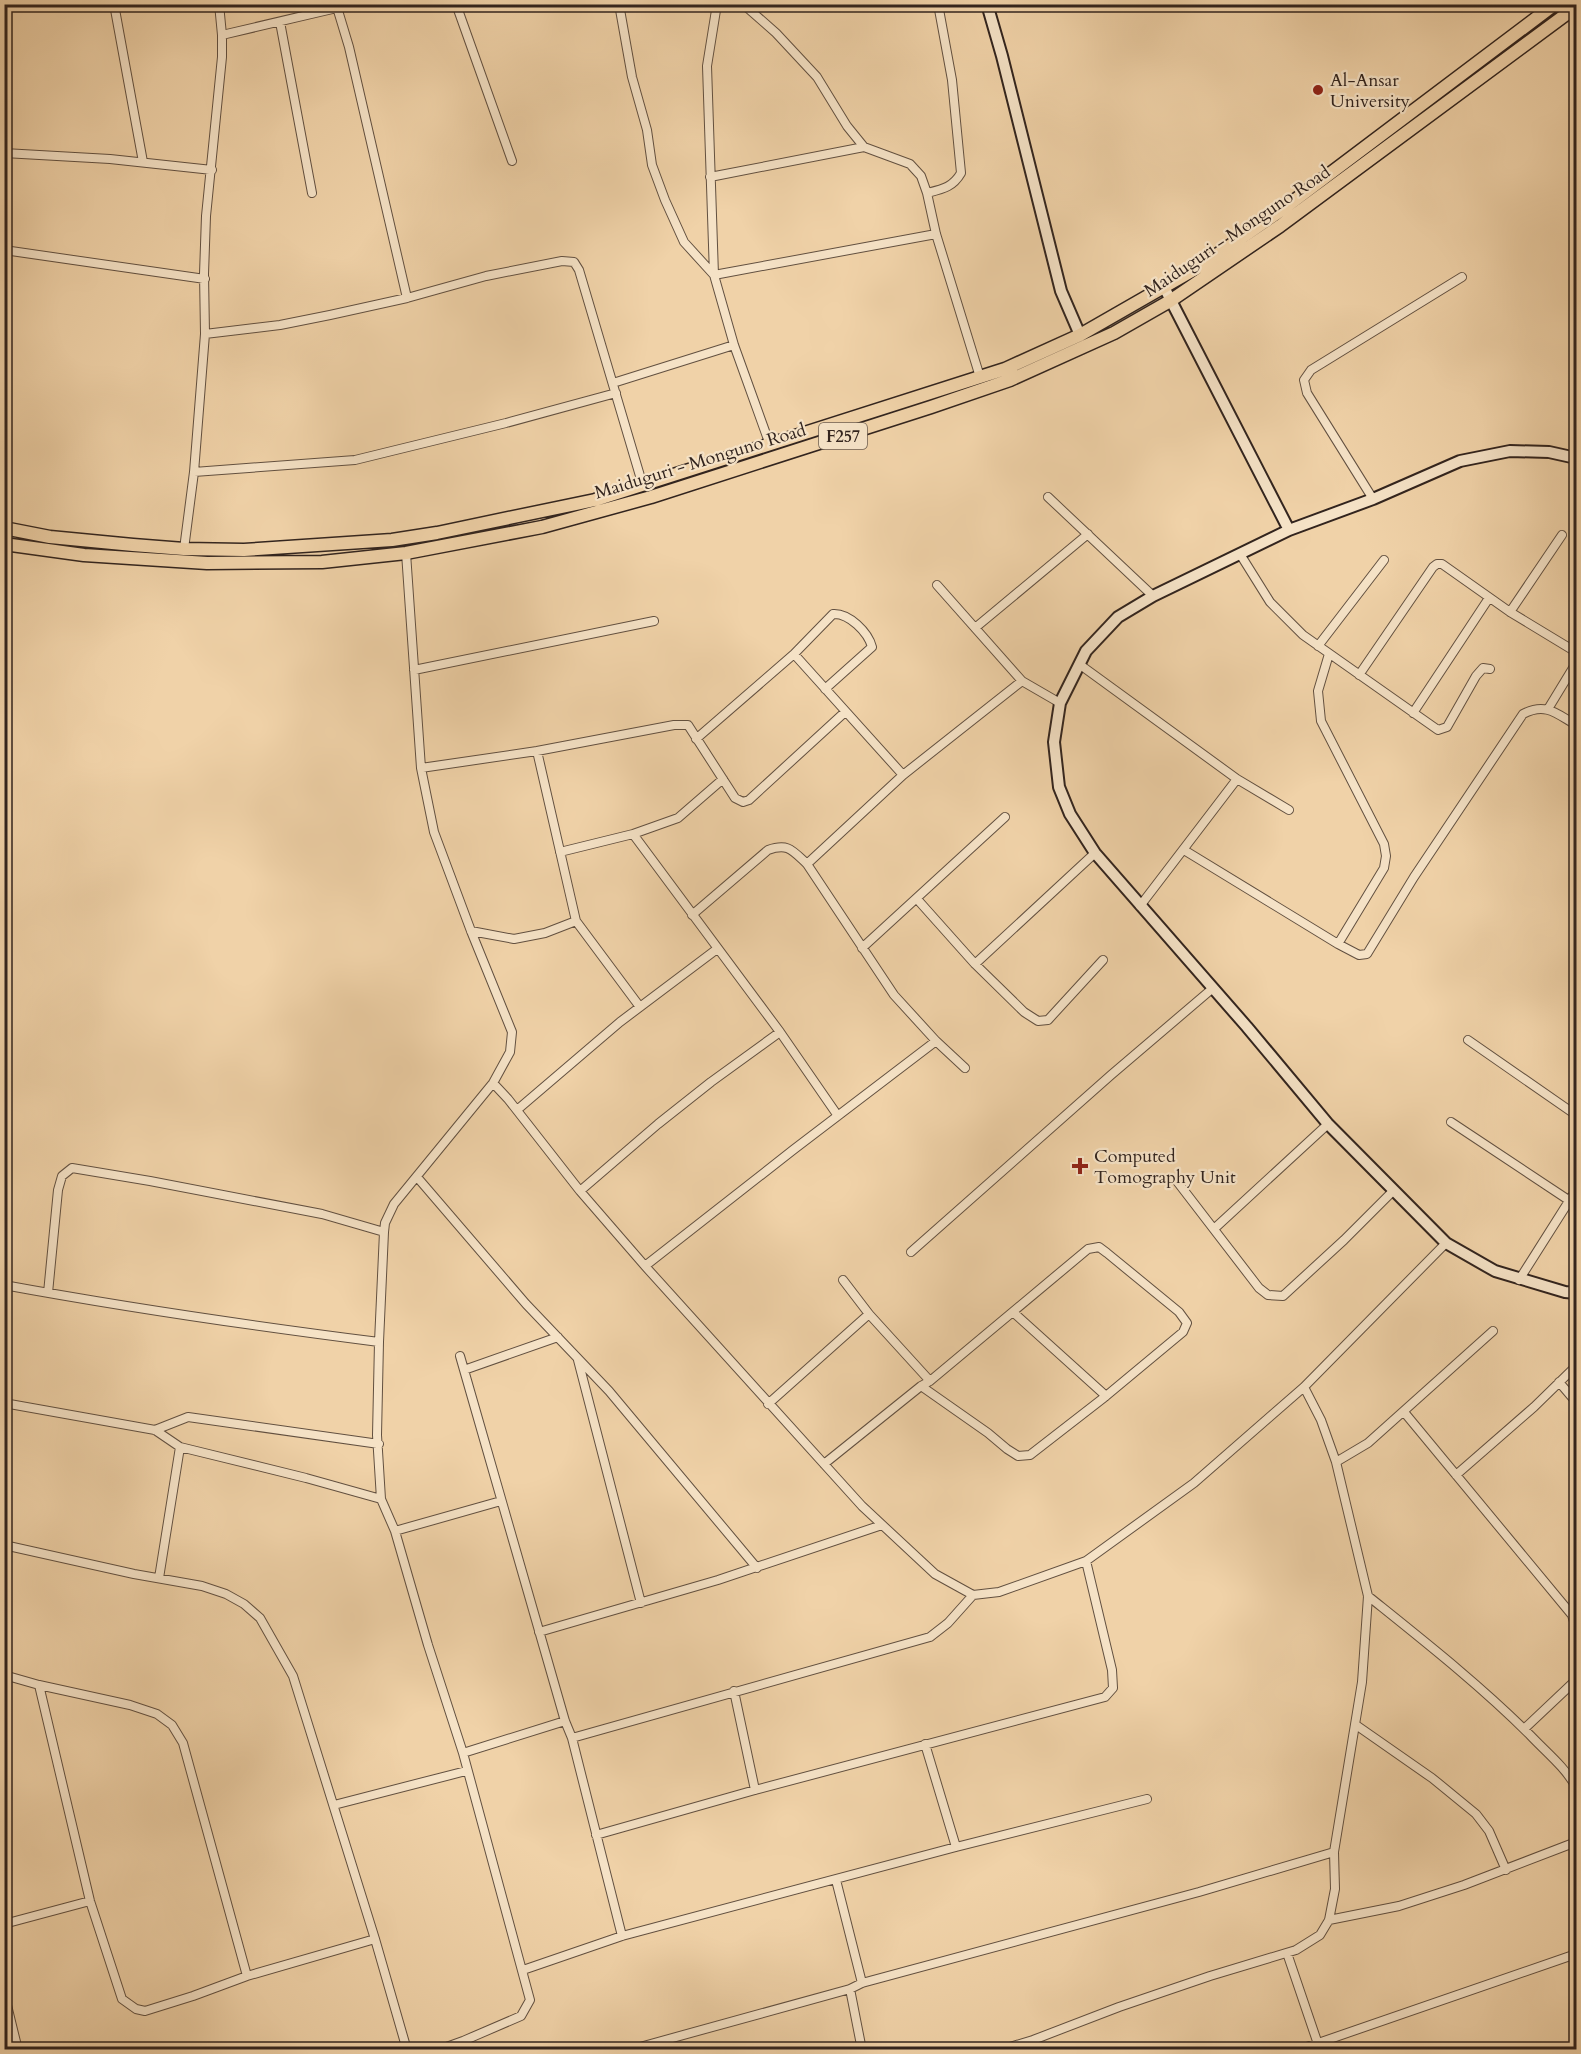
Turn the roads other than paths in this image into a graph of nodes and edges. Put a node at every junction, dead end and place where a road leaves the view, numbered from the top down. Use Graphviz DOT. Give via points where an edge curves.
graph roads {
  1 [pos="114,4"];
  2 [pos="219,4"];
  3 [pos="354,4"];
  4 [pos="456,4"];
  5 [pos="619,4"];
  6 [pos="717,4"];
  7 [pos="743,4"];
  8 [pos="938,4"];
  9 [pos="987,4"];
  10 [pos="1555,4"];
  11 [pos="337,7"];
  12 [pos="1576,7"];
  13 [pos="279,22"];
  14 [pos="222,35"];
  15 [pos="864,147"];
  16 [pos="4,153"];
  17 [pos="512,161"];
  18 [pos="142,162"];
  19 [pos="212,170"];
  20 [pos="710,177"];
  21 [pos="312,192"];
  22 [pos="927,193"];
  23 [pos="936,234"];
  24 [pos="4,250"];
  25 [pos="714,276"];
  26 [pos="1462,277"];
  27 [pos="205,279"];
  28 [pos="1164,287"];
  29 [pos="407,298"];
  30 [pos="1170,301"];
  31 [pos="205,334"];
  32 [pos="1080,335"];
  33 [pos="734,345"];
  34 [pos="980,376"];
  35 [pos="614,383"];
  36 [pos="616,393"];
  37 [pos="770,445"];
  38 [pos="1576,458"];
  39 [pos="194,472"];
  40 [pos="4,486"];
  41 [pos="643,486"];
  42 [pos="1048,497"];
  43 [pos="1374,499"];
  44 [pos="4,526"];
  45 [pos="1289,530"];
  46 [pos="1088,534"];
  47 [pos="1562,534"];
  48 [pos="4,544"];
  49 [pos="184,549"];
  50 [pos="406,553"];
  51 [pos="1240,554"];
  52 [pos="1384,560"];
  53 [pos="937,585"];
  54 [pos="1153,596"];
  55 [pos="1489,598"];
  56 [pos="1510,612"];
  57 [pos="654,621"];
  58 [pos="975,628"];
  59 [pos="1318,646"];
  60 [pos="1576,652"];
  61 [pos="794,654"];
  62 [pos="1329,654"];
  63 [pos="1576,663"];
  64 [pos="1078,664"];
  65 [pos="1490,669"];
  66 [pos="414,670"];
  67 [pos="1359,675"];
  68 [pos="1022,681"];
  69 [pos="825,689"];
  70 [pos="1060,703"];
  71 [pos="1548,708"];
  72 [pos="845,712"];
  73 [pos="1413,712"];
  74 [pos="1576,725"];
  75 [pos="696,739"];
  76 [pos="537,751"];
  77 [pos="421,768"];
  78 [pos="903,775"];
  79 [pos="1237,779"];
  80 [pos="723,780"];
  81 [pos="1289,810"];
  82 [pos="1005,817"];
  83 [pos="633,834"];
  84 [pos="1184,850"];
  85 [pos="560,852"];
  86 [pos="1095,853"];
  87 [pos="807,864"];
  88 [pos="916,899"];
  89 [pos="1140,906"];
  90 [pos="692,915"];
  91 [pos="576,921"];
  92 [pos="471,931"];
  93 [pos="1338,944"];
  94 [pos="862,948"];
  95 [pos="717,949"];
  96 [pos="1103,960"];
  97 [pos="975,964"];
  98 [pos="1213,988"];
  99 [pos="640,1007"];
  100 [pos="780,1032"];
  101 [pos="1468,1040"];
  102 [pos="936,1041"];
  103 [pos="965,1068"];
  104 [pos="493,1083"];
  105 [pos="517,1110"];
  106 [pos="1576,1115"];
  107 [pos="838,1116"];
  108 [pos="1451,1122"];
  109 [pos="1328,1124"];
  110 [pos="417,1177"];
  111 [pos="1176,1180"];
  112 [pos="1576,1190"];
  113 [pos="580,1191"];
  114 [pos="1393,1191"];
  115 [pos="1570,1201"];
  116 [pos="1215,1228"];
  117 [pos="384,1232"];
  118 [pos="1446,1243"];
  119 [pos="911,1252"];
  120 [pos="645,1266"];
  121 [pos="843,1280"];
  122 [pos="1519,1280"];
  123 [pos="4,1285"];
  124 [pos="48,1293"];
  125 [pos="1576,1293"];
  126 [pos="1014,1312"];
  127 [pos="869,1314"];
  128 [pos="1494,1331"];
  129 [pos="558,1337"];
  130 [pos="379,1342"];
  131 [pos="460,1356"];
  132 [pos="578,1358"];
  133 [pos="1576,1366"];
  134 [pos="464,1370"];
  135 [pos="930,1382"];
  136 [pos="1559,1382"];
  137 [pos="921,1386"];
  138 [pos="1304,1387"];
  139 [pos="1106,1396"];
  140 [pos="1576,1402"];
  141 [pos="4,1403"];
  142 [pos="768,1404"];
  143 [pos="1404,1412"];
  144 [pos="155,1430"];
  145 [pos="379,1444"];
  146 [pos="180,1447"];
  147 [pos="1336,1462"];
  148 [pos="824,1464"];
  149 [pos="1456,1475"];
  150 [pos="381,1499"];
  151 [pos="501,1501"];
  152 [pos="882,1526"];
  153 [pos="395,1531"];
  154 [pos="4,1545"];
  155 [pos="1086,1561"];
  156 [pos="757,1568"];
  157 [pos="159,1578"];
  158 [pos="973,1595"];
  159 [pos="1368,1596"];
  160 [pos="641,1603"];
  161 [pos="1576,1628"];
  162 [pos="539,1632"];
  163 [pos="4,1675"];
  164 [pos="1576,1680"];
  165 [pos="39,1685"];
  166 [pos="734,1691"];
  167 [pos="565,1721"];
  168 [pos="1356,1725"];
  169 [pos="1524,1729"];
  170 [pos="572,1738"];
  171 [pos="925,1744"];
  172 [pos="463,1753"];
  173 [pos="466,1771"];
  174 [pos="1576,1787"];
  175 [pos="755,1790"];
  176 [pos="1146,1799"];
  177 [pos="334,1805"];
  178 [pos="596,1835"];
  179 [pos="1576,1842"];
  180 [pos="956,1847"];
  181 [pos="1334,1852"];
  182 [pos="1506,1870"];
  183 [pos="836,1880"];
  184 [pos="90,1901"];
  185 [pos="1329,1920"];
  186 [pos="4,1924"];
  187 [pos="622,1936"];
  188 [pos="375,1939"];
  189 [pos="1287,1953"];
  190 [pos="1576,1954"];
  191 [pos="523,1970"];
  192 [pos="247,1976"];
  193 [pos="862,1983"];
  194 [pos="850,1989"];
  195 [pos="4,1993"];
  196 [pos="465,2045"];
  197 [pos="1319,2046"];
  198 [pos="18,2049"];
  199 [pos="407,2049"];
  200 [pos="438,2049"];
  201 [pos="629,2049"];
  202 [pos="862,2049"];
  203 [pos="1000,2049"];
  204 [pos="1298,2049"];
  1 -- 18 [label="street"];
  2 -- 14 [label="street"];
  3 -- 11 [label="street"];
  4 -- 17 [label="street"];
  5 -- 25 [label="street" via="652,165 684,242"];
  6 -- 20 [label="street" via="707,66"];
  7 -- 15 [label="street" via="817,77"];
  8 -- 22 [label="street" via="952,80 961,173 946,188"];
  9 -- 32 [label="street" via="1061,291"];
  10 -- 28 [label="main road, Maiduguri - Monguno Road / F257" via="1283,209"];
  11 -- 13 [label="street"];
  11 -- 29 [label="street"];
  12 -- 30 [label="main road, Maiduguri - Monguno Road / F257" via="1280,226"];
  13 -- 14 [label="street"];
  13 -- 21 [label="street"];
  14 -- 19 [label="street"];
  15 -- 20 [label="street"];
  15 -- 22 [label="street" via="910,164 921,176"];
  16 -- 18 [label="street"];
  18 -- 19 [label="street"];
  19 -- 27 [label="street" via="206,216"];
  20 -- 25 [label="street"];
  22 -- 23 [label="street"];
  23 -- 25 [label="street"];
  23 -- 34 [label="street"];
  24 -- 27 [label="street"];
  25 -- 33 [label="street"];
  26 -- 43 [label="street" via="1311,370 1304,380 1307,393"];
  27 -- 31 [label="street"];
  28 -- 30 [label="street"];
  28 -- 32 [label="main road, Maiduguri - Monguno Road / F257"];
  29 -- 31 [label="street" via="280,325"];
  29 -- 35 [label="street" via="486,276 574,262"];
  30 -- 45 [label="street"];
  30 -- 50 [label="main road, Maiduguri - Monguno Road / F257" via="1114,333 1010,380 931,407 640,500 542,527"];
  31 -- 39 [label="street"];
  32 -- 34 [label="main road, Maiduguri - Monguno Road / F257" via="1005,369"];
  33 -- 35 [label="street"];
  33 -- 37 [label="street"];
  34 -- 37 [label="main road, Maiduguri - Monguno Road / F257"];
  35 -- 36 [label="street"];
  36 -- 39 [label="street" via="355,460"];
  36 -- 41 [label="street"];
  37 -- 41 [label="main road, Maiduguri - Monguno Road / F257"];
  38 -- 43 [label="street" via="1549,452 1510,451 1460,461"];
  39 -- 49 [label="street"];
  40 -- 44 [label="street"];
  41 -- 49 [label="main road, Maiduguri - Monguno Road / F257" via="521,517 392,540 244,550"];
  42 -- 46 [label="street"];
  43 -- 45 [label="street"];
  44 -- 49 [label="main road, Maiduguri - Monguno Road / F257" via="50,537"];
  45 -- 51 [label="street"];
  46 -- 54 [label="street"];
  46 -- 58 [label="street"];
  47 -- 56 [label="street"];
  48 -- 50 [label="main road, Maiduguri - Monguno Road / F257" via="84,555 207,563 322,562"];
  50 -- 66 [label="street"];
  51 -- 54 [label="street"];
  51 -- 59 [label="street" via="1270,603"];
  52 -- 59 [label="street"];
  53 -- 58 [label="street"];
  54 -- 64 [label="street" via="1118,617"];
  55 -- 56 [label="street"];
  55 -- 67 [label="street" via="1437,564"];
  55 -- 73 [label="street"];
  56 -- 60 [label="street"];
  57 -- 66 [label="street"];
  58 -- 68 [label="street"];
  59 -- 62 [label="street"];
  61 -- 69 [label="street"];
  61 -- 69 [label="street" via="833,614 851,620 870,639 872,647"];
  61 -- 75 [label="street"];
  62 -- 67 [label="street"];
  62 -- 93 [label="street" via="1318,692 1321,721 1386,856 1384,868"];
  63 -- 71 [label="street"];
  64 -- 70 [label="street"];
  64 -- 79 [label="street"];
  65 -- 73 [label="street" via="1483,668 1476,676 1443,730"];
  66 -- 77 [label="street"];
  67 -- 73 [label="street"];
  68 -- 70 [label="street"];
  68 -- 78 [label="street"];
  69 -- 72 [label="street"];
  70 -- 86 [label="street" via="1054,742 1059,787 1070,814"];
  71 -- 74 [label="street"];
  71 -- 93 [label="street" via="1523,714 1367,954 1359,955"];
  72 -- 78 [label="street"];
  72 -- 80 [label="street" via="749,800 735,798"];
  75 -- 76 [label="street" via="688,725 674,725"];
  75 -- 80 [label="street"];
  76 -- 77 [label="street"];
  76 -- 85 [label="street"];
  77 -- 92 [label="street" via="434,832"];
  78 -- 87 [label="street"];
  79 -- 81 [label="street"];
  79 -- 84 [label="street"];
  80 -- 83 [label="street" via="678,818"];
  82 -- 88 [label="street"];
  83 -- 85 [label="street"];
  83 -- 90 [label="street"];
  84 -- 89 [label="street"];
  84 -- 93 [label="street"];
  85 -- 91 [label="street"];
  86 -- 89 [label="street"];
  86 -- 97 [label="street"];
  87 -- 90 [label="street" via="791,849 780,846 768,850"];
  87 -- 94 [label="street"];
  88 -- 94 [label="street"];
  88 -- 97 [label="street"];
  89 -- 98 [label="street"];
  90 -- 95 [label="street"];
  91 -- 92 [label="street" via="514,939"];
  91 -- 99 [label="street"];
  92 -- 104 [label="street" via="512,1032 510,1052"];
  94 -- 102 [label="street" via="894,995"];
  95 -- 99 [label="street"];
  95 -- 100 [label="street"];
  96 -- 97 [label="street" via="1048,1020 1038,1021"];
  98 -- 109 [label="street"];
  98 -- 119 [label="street"];
  99 -- 105 [label="street"];
  100 -- 107 [label="street"];
  100 -- 113 [label="street" via="658,1124"];
  101 -- 106 [label="street"];
  102 -- 103 [label="street"];
  102 -- 107 [label="street"];
  104 -- 105 [label="street"];
  104 -- 110 [label="street"];
  105 -- 113 [label="street"];
  107 -- 120 [label="street"];
  108 -- 115 [label="street"];
  109 -- 114 [label="street"];
  109 -- 116 [label="street"];
  110 -- 117 [label="street" via="394,1204"];
  110 -- 129 [label="street"];
  111 -- 116 [label="street"];
  112 -- 115 [label="street"];
  113 -- 120 [label="street"];
  114 -- 116 [label="street" via="1283,1296 1269,1295 1260,1288"];
  114 -- 118 [label="street"];
  115 -- 122 [label="street"];
  117 -- 124 [label="street" via="322,1214 72,1168 62,1176 58,1190"];
  117 -- 130 [label="street"];
  118 -- 122 [label="street"];
  118 -- 138 [label="street"];
  120 -- 142 [label="street"];
  121 -- 127 [label="street"];
  122 -- 125 [label="street"];
  123 -- 124 [label="street"];
  124 -- 130 [label="street"];
  126 -- 135 [label="street"];
  126 -- 139 [label="street"];
  126 -- 139 [label="street" via="1088,1249 1099,1247 1179,1312 1187,1323 1183,1332"];
  127 -- 135 [label="street"];
  127 -- 142 [label="street"];
  128 -- 143 [label="street"];
  129 -- 132 [label="street"];
  129 -- 134 [label="street"];
  130 -- 145 [label="street"];
  131 -- 134 [label="street"];
  132 -- 156 [label="street"];
  132 -- 160 [label="street"];
  133 -- 136 [label="street"];
  134 -- 151 [label="street"];
  135 -- 137 [label="street"];
  136 -- 140 [label="street"];
  136 -- 149 [label="street"];
  137 -- 139 [label="street" via="1018,1456 1030,1455"];
  137 -- 148 [label="street"];
  138 -- 147 [label="street"];
  138 -- 155 [label="street" via="1194,1483"];
  141 -- 144 [label="street"];
  142 -- 148 [label="street"];
  143 -- 147 [label="street" via="1368,1443"];
  143 -- 149 [label="street"];
  144 -- 145 [label="street" via="188,1416"];
  144 -- 146 [label="street"];
  145 -- 150 [label="street"];
  146 -- 150 [label="street"];
  146 -- 157 [label="street"];
  147 -- 159 [label="street"];
  148 -- 152 [label="street"];
  149 -- 161 [label="street" via="1572,1614"];
  150 -- 153 [label="street"];
  151 -- 153 [label="street"];
  151 -- 162 [label="street"];
  152 -- 156 [label="street"];
  152 -- 158 [label="street" via="935,1574"];
  153 -- 172 [label="street"];
  154 -- 157 [label="street"];
  155 -- 158 [label="street" via="999,1592"];
  155 -- 171 [label="street" via="1113,1688 1105,1697"];
  156 -- 160 [label="street"];
  157 -- 177 [label="street" via="226,1594 260,1618 293,1676"];
  158 -- 166 [label="street" via="930,1637"];
  159 -- 168 [label="street"];
  159 -- 169 [label="street"];
  160 -- 162 [label="street"];
  162 -- 167 [label="street"];
  163 -- 165 [label="street"];
  164 -- 169 [label="street"];
  165 -- 184 [label="street"];
  165 -- 192 [label="street" via="129,1705 157,1714 172,1725 183,1743"];
  166 -- 170 [label="street"];
  166 -- 175 [label="street"];
  167 -- 170 [label="street"];
  167 -- 172 [label="street"];
  168 -- 181 [label="street"];
  168 -- 182 [label="street" via="1476,1814 1489,1831"];
  169 -- 174 [label="street" via="1569,1774"];
  170 -- 178 [label="street"];
  171 -- 175 [label="street"];
  171 -- 180 [label="street"];
  172 -- 173 [label="street"];
  173 -- 177 [label="street"];
  173 -- 191 [label="street"];
  175 -- 178 [label="street"];
  176 -- 180 [label="street"];
  177 -- 188 [label="street"];
  178 -- 187 [label="street"];
  179 -- 182 [label="street"];
  180 -- 183 [label="street"];
  181 -- 185 [label="street" via="1335,1889"];
  181 -- 193 [label="street"];
  182 -- 185 [label="street" via="1400,1906"];
  183 -- 187 [label="street"];
  183 -- 193 [label="street"];
  184 -- 186 [label="street"];
  184 -- 192 [label="street" via="122,2000 136,2009 145,2011"];
  185 -- 189 [label="street" via="1320,1935"];
  187 -- 191 [label="street"];
  188 -- 192 [label="street"];
  188 -- 199 [label="street"];
  189 -- 197 [label="street"];
  189 -- 203 [label="street"];
  190 -- 197 [label="street"];
  191 -- 196 [label="street" via="530,2000 522,2016"];
  193 -- 194 [label="street"];
  194 -- 201 [label="street"];
  194 -- 202 [label="street"];
  195 -- 198 [label="street"];
  196 -- 200 [label="street"];
  197 -- 204 [label="street"];
}
